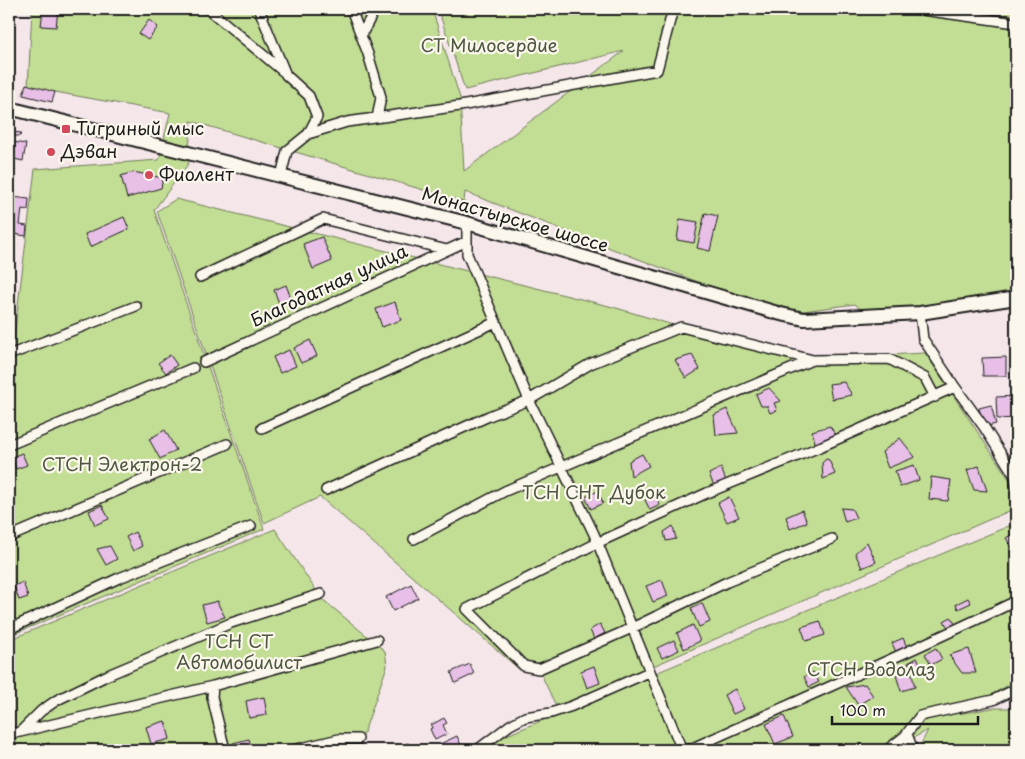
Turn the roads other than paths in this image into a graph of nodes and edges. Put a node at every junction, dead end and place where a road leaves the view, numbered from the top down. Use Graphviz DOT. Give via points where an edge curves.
graph roads {
  1 [pos="208,9"];
  2 [pos="259,9"];
  3 [pos="351,9"];
  4 [pos="375,9"];
  5 [pos="673,9"];
  6 [pos="915,9"];
  7 [pos="1016,23"];
  8 [pos="361,36"];
  9 [pos="286,74"];
  10 [pos="9,108"];
  11 [pos="377,118"];
  12 [pos="308,134"];
  13 [pos="281,176"];
  14 [pos="467,223"];
  15 [pos="467,241"];
  16 [pos="447,250"];
  17 [pos="200,277"];
  18 [pos="1016,298"];
  19 [pos="136,306"];
  20 [pos="920,313"];
  21 [pos="496,322"];
  22 [pos="9,355"];
  23 [pos="812,360"];
  24 [pos="204,362"];
  25 [pos="193,368"];
  26 [pos="955,387"];
  27 [pos="935,396"];
  28 [pos="529,400"];
  29 [pos="262,428"];
  30 [pos="227,444"];
  31 [pos="9,445"];
  32 [pos="561,467"];
  33 [pos="1016,486"];
  34 [pos="326,490"];
  35 [pos="250,526"];
  36 [pos="9,537"];
  37 [pos="414,539"];
  38 [pos="832,539"];
  39 [pos="597,543"];
  40 [pos="321,594"];
  41 [pos="1016,601"];
  42 [pos="632,628"];
  43 [pos="9,629"];
  44 [pos="377,640"];
  45 [pos="649,672"];
  46 [pos="213,686"];
  47 [pos="1016,689"];
  48 [pos="20,732"];
  49 [pos="9,734"];
  50 [pos="907,734"];
  51 [pos="358,739"];
  52 [pos="225,750"];
  53 [pos="293,750"];
  54 [pos="477,750"];
  55 [pos="682,750"];
  56 [pos="688,750"];
  57 [pos="887,750"];
  58 [pos="913,750"];
  1 -- 9 [label="street"];
  2 -- 9 [label="street"];
  3 -- 8 [label="street"];
  4 -- 8 [label="street"];
  5 -- 11 [label="street" via="657,70"];
  6 -- 7 [label="street"];
  8 -- 11 [label="street" via="381,97"];
  9 -- 12 [label="street" via="309,96 317,117"];
  10 -- 13 [label="main road, Монастырское шоссе"];
  11 -- 12 [label="street" via="347,122"];
  12 -- 13 [label="street" via="287,151"];
  13 -- 14 [label="main road, Монастырское шоссе"];
  14 -- 15 [label="street"];
  14 -- 20 [label="main road, Монастырское шоссе" via="804,319"];
  15 -- 16 [label="street, Благодатная улица"];
  15 -- 21 [label="street" via="467,254"];
  16 -- 17 [label="street" via="323,219"];
  16 -- 24 [label="street, Благодатная улица"];
  18 -- 20 [label="main road, Монастырское шоссе"];
  19 -- 22 [label="street"];
  20 -- 26 [label="street" via="923,339"];
  21 -- 28 [label="street"];
  21 -- 29 [label="street"];
  23 -- 27 [label="street" via="889,359 925,378"];
  23 -- 28 [label="street" via="681,327 590,364"];
  23 -- 32 [label="street"];
  25 -- 31 [label="street"];
  26 -- 27 [label="street"];
  26 -- 33 [label="street" via="984,427 1014,476"];
  27 -- 39 [label="street"];
  28 -- 32 [label="street"];
  28 -- 34 [label="street"];
  30 -- 36 [label="street"];
  32 -- 37 [label="street" via="505,491"];
  32 -- 39 [label="street"];
  35 -- 43 [label="street" via="119,578"];
  38 -- 42 [label="street" via="727,582"];
  39 -- 42 [label="street"];
  39 -- 42 [label="street" via="466,609 524,666 539,669"];
  40 -- 48 [label="street" via="231,623 108,675 56,700"];
  41 -- 56 [label="street" via="897,658"];
  42 -- 45 [label="street"];
  44 -- 46 [label="street"];
  45 -- 54 [label="street" via="572,706 524,717"];
  45 -- 55 [label="street"];
  46 -- 48 [label="street"];
  46 -- 52 [label="street" via="212,697"];
  47 -- 50 [label="street" via="993,700 920,716"];
  48 -- 49 [label="street"];
  50 -- 57 [label="street"];
  50 -- 58 [label="street"];
  51 -- 53 [label="street" via="339,739"];
}
